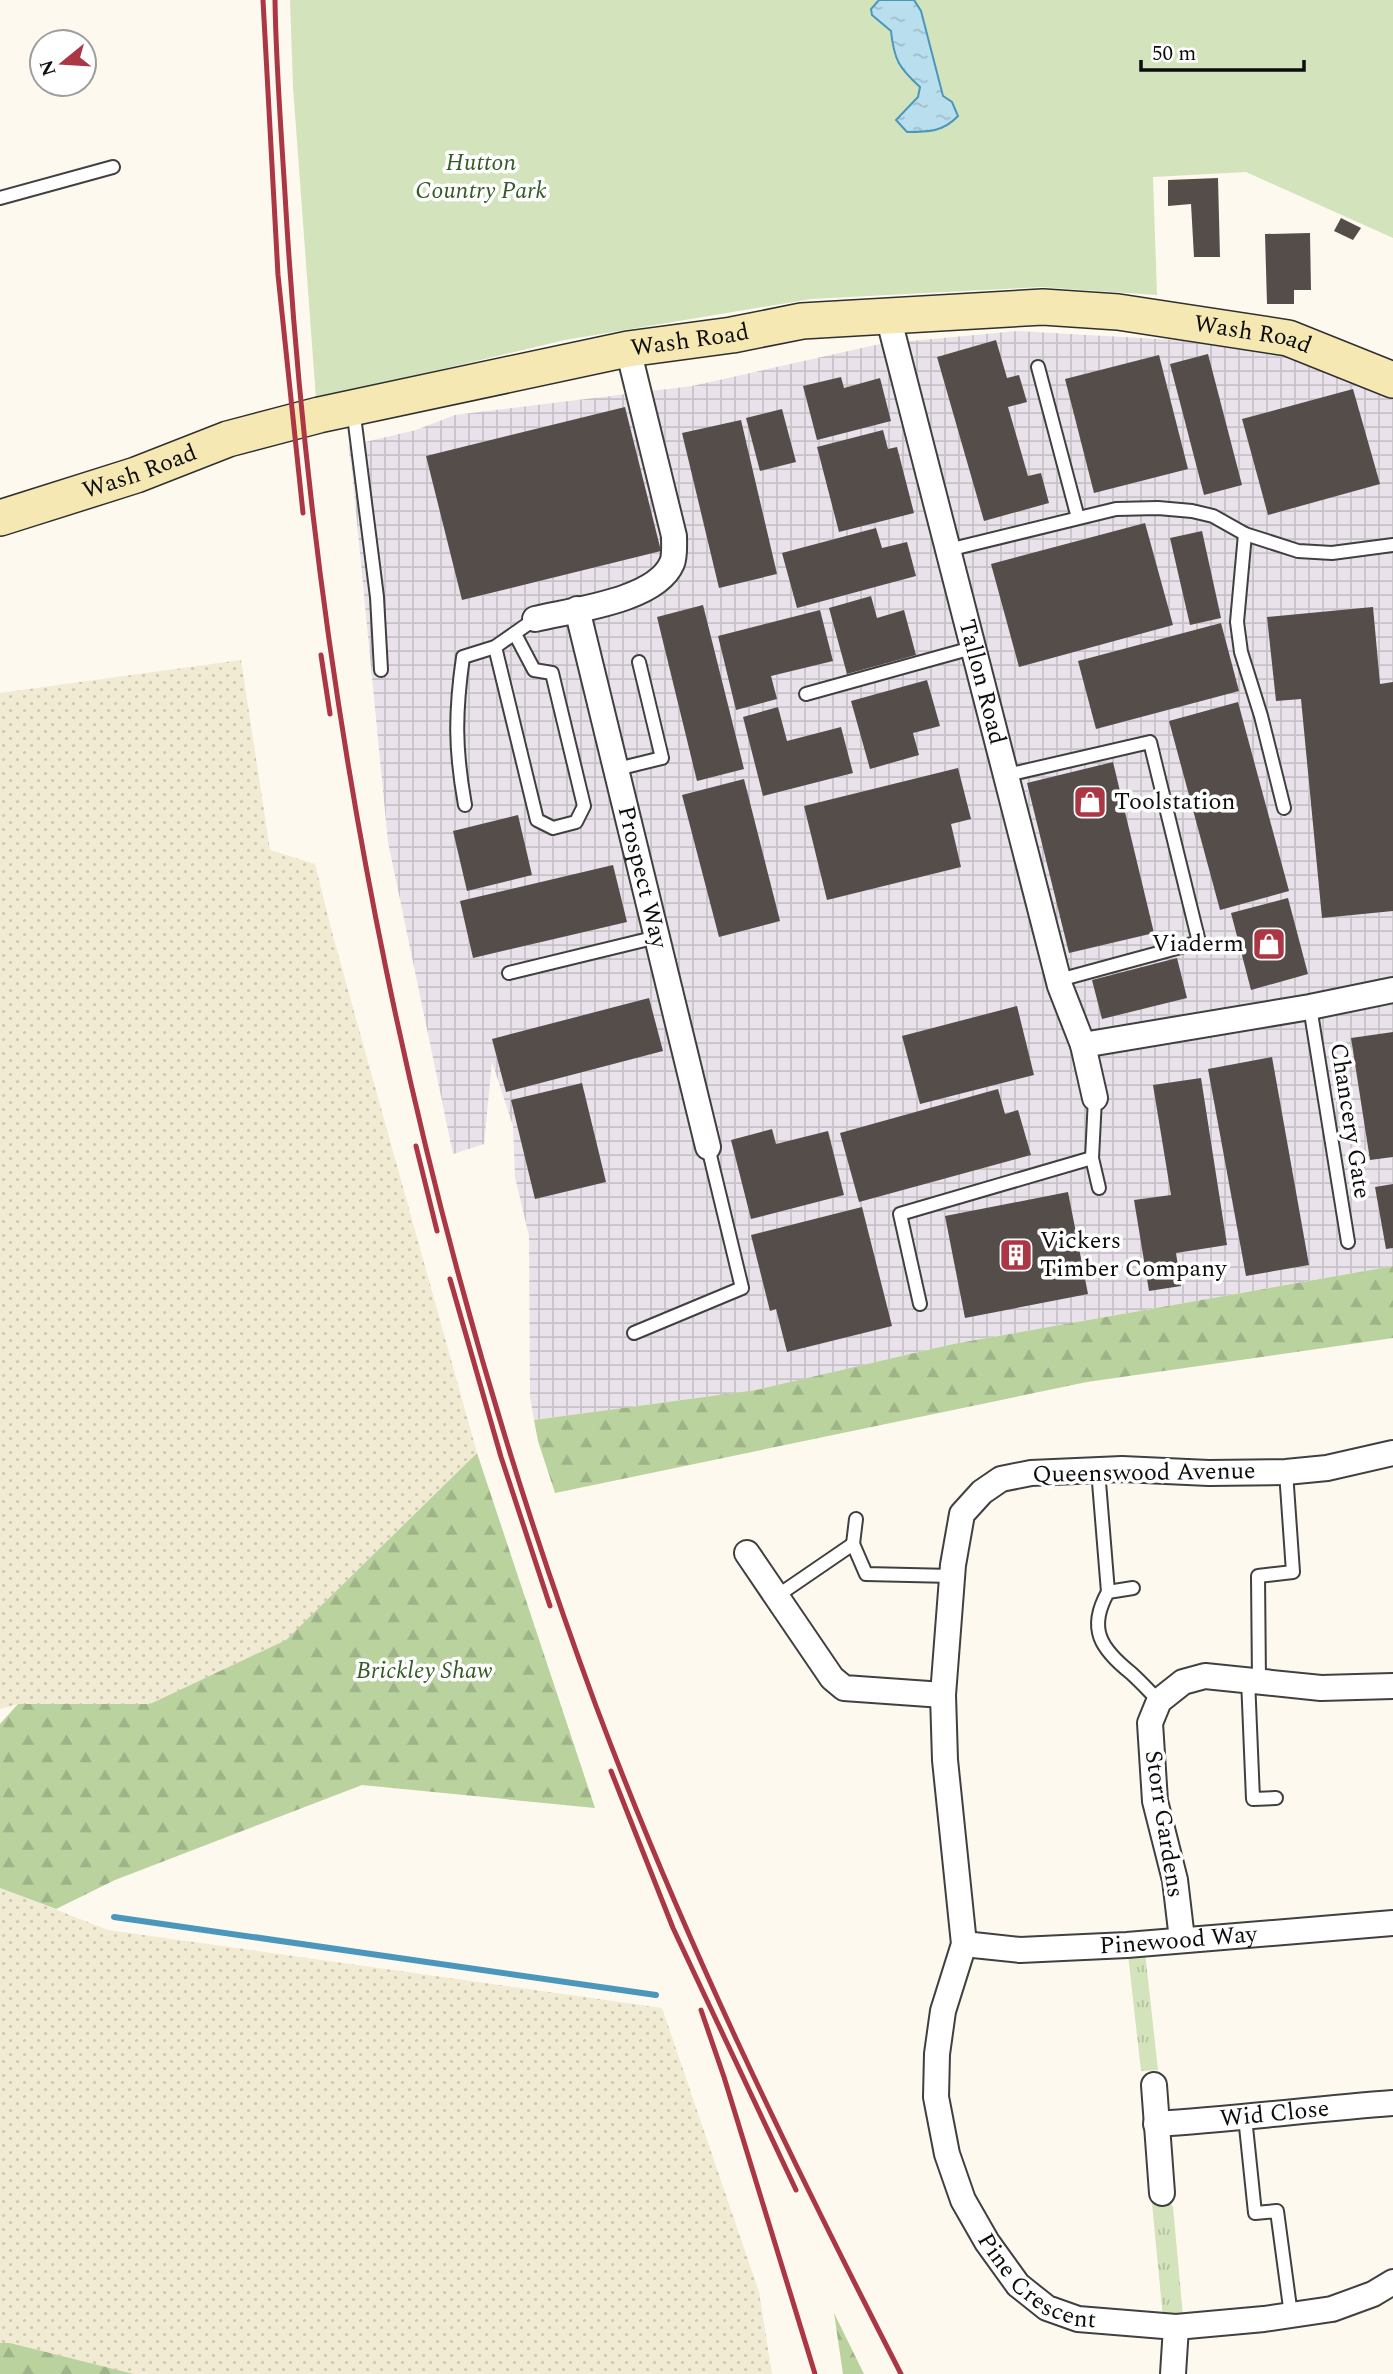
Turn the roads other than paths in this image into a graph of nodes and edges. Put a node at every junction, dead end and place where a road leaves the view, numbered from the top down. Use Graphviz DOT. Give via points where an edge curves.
graph roads {
  1 [pos="113,167"];
  2 [pos="0,198"];
  3 [pos="888,316"];
  4 [pos="628,349"];
  5 [pos="1038,367"];
  6 [pos="1393,380"];
  7 [pos="353,408"];
  8 [pos="0,518"];
  9 [pos="1078,518"];
  10 [pos="1245,534"];
  11 [pos="1393,545"];
  12 [pos="948,550"];
  13 [pos="577,609"];
  14 [pos="534,619"];
  15 [pos="515,634"];
  16 [pos="495,647"];
  17 [pos="972,648"];
  18 [pos="639,662"];
  19 [pos="381,670"];
  20 [pos="806,694"];
  21 [pos="617,769"];
  22 [pos="1007,775"];
  23 [pos="465,806"];
  24 [pos="1284,808"];
  25 [pos="657,937"];
  26 [pos="509,973"];
  27 [pos="1059,980"];
  28 [pos="1393,990"];
  29 [pos="1310,1007"];
  30 [pos="1083,1045"];
  31 [pos="1095,1098"];
  32 [pos="708,1147"];
  33 [pos="1092,1158"];
  34 [pos="1099,1188"];
  35 [pos="1348,1241"];
  36 [pos="920,1304"];
  37 [pos="634,1333"];
  38 [pos="1393,1453"];
  39 [pos="1098,1470"];
  40 [pos="1286,1472"];
  41 [pos="856,1519"];
  42 [pos="853,1544"];
  43 [pos="747,1553"];
  44 [pos="952,1576"];
  45 [pos="1133,1588"];
  46 [pos="1108,1592"];
  47 [pos="777,1596"];
  48 [pos="1253,1680"];
  49 [pos="1393,1686"];
  50 [pos="943,1695"];
  51 [pos="1159,1701"];
  52 [pos="1276,1798"];
  53 [pos="1393,1923"];
  54 [pos="1182,1939"];
  55 [pos="964,1944"];
  56 [pos="1154,2085"];
  57 [pos="1393,2103"];
  58 [pos="1245,2117"];
  59 [pos="1156,2124"];
  60 [pos="1162,2193"];
  61 [pos="1393,2282"];
  62 [pos="1291,2315"];
  63 [pos="1176,2327"];
  64 [pos="1173,2374"];
  1 -- 2 [label="lane"];
  3 -- 4 [label="street, Wash Road" via="802,321"];
  3 -- 6 [label="street, Wash Road" via="1043,307 1118,312 1288,338"];
  3 -- 12 [label="street, Tallon Road"];
  4 -- 7 [label="street, Wash Road"];
  4 -- 13 [label="street" via="674,536 673,562 661,580 639,594"];
  5 -- 9 [label="lane"];
  7 -- 8 [label="street, Wash Road" via="228,439 136,475"];
  7 -- 19 [label="lane" via="377,597"];
  9 -- 10 [label="lane" via="1116,509 1192,511 1213,516"];
  9 -- 12 [label="lane"];
  10 -- 11 [label="lane" via="1298,551 1332,553"];
  10 -- 24 [label="lane" via="1238,632"];
  12 -- 17 [label="street, Tallon Road"];
  13 -- 14 [label="street"];
  13 -- 21 [label="street, Prospect Way"];
  14 -- 15 [label="lane"];
  15 -- 16 [label="lane"];
  15 -- 16 [label="lane" via="534,670 552,673 584,806 576,822 553,828 537,820"];
  16 -- 23 [label="lane" via="463,657 456,729"];
  17 -- 20 [label="lane"];
  17 -- 22 [label="street, Tallon Road"];
  18 -- 21 [label="lane" via="662,758"];
  21 -- 25 [label="street, Prospect Way"];
  22 -- 27 [label="street, Tallon Road"];
  22 -- 27 [label="lane" via="1150,742 1199,942"];
  25 -- 26 [label="lane"];
  25 -- 32 [label="street, Prospect Way"];
  27 -- 30 [label="street, Tallon Road"];
  28 -- 29 [label="street"];
  29 -- 30 [label="street"];
  29 -- 35 [label="lane, Chancery Gate"];
  30 -- 31 [label="street, Tallon Road"];
  31 -- 33 [label="lane"];
  32 -- 37 [label="lane" via="742,1288"];
  33 -- 34 [label="lane"];
  33 -- 36 [label="lane" via="900,1214"];
  38 -- 40 [label="street, Queenswood Avenue"];
  39 -- 40 [label="street, Queenswood Avenue"];
  39 -- 44 [label="street, Queenswood Avenue" via="1031,1473 1001,1479 982,1492 962,1514"];
  39 -- 46 [label="lane"];
  40 -- 48 [label="lane" via="1293,1572 1258,1576"];
  41 -- 42 [label="lane"];
  42 -- 44 [label="lane" via="866,1574"];
  42 -- 47 [label="lane"];
  43 -- 47 [label="street"];
  44 -- 50 [label="street, Queenswood Avenue"];
  45 -- 46 [label="lane"];
  46 -- 51 [label="lane" via="1098,1609 1101,1642"];
  47 -- 50 [label="street" via="832,1678 844,1688"];
  48 -- 49 [label="street" via="1321,1688"];
  48 -- 51 [label="street" via="1205,1676 1183,1682"];
  48 -- 52 [label="lane" via="1253,1799"];
  50 -- 55 [label="street, Queenswood Avenue"];
  51 -- 54 [label="street, Storr Gardens" via="1150,1723 1155,1801 1175,1880"];
  53 -- 54 [label="street, Pinewood Way"];
  54 -- 55 [label="street, Pinewood Way" via="1020,1951"];
  55 -- 63 [label="street, Pine Crescent" via="943,2011 936,2097 947,2154 963,2200 1018,2285 1047,2308 1078,2319"];
  56 -- 59 [label="street"];
  57 -- 58 [label="street, Wid Close"];
  58 -- 59 [label="street, Wid Close"];
  58 -- 62 [label="lane" via="1255,2213 1277,2210"];
  59 -- 60 [label="street"];
  61 -- 62 [label="street, Pine Crescent" via="1332,2309"];
  62 -- 63 [label="street, Pine Crescent"];
  63 -- 64 [label="street"];
}
